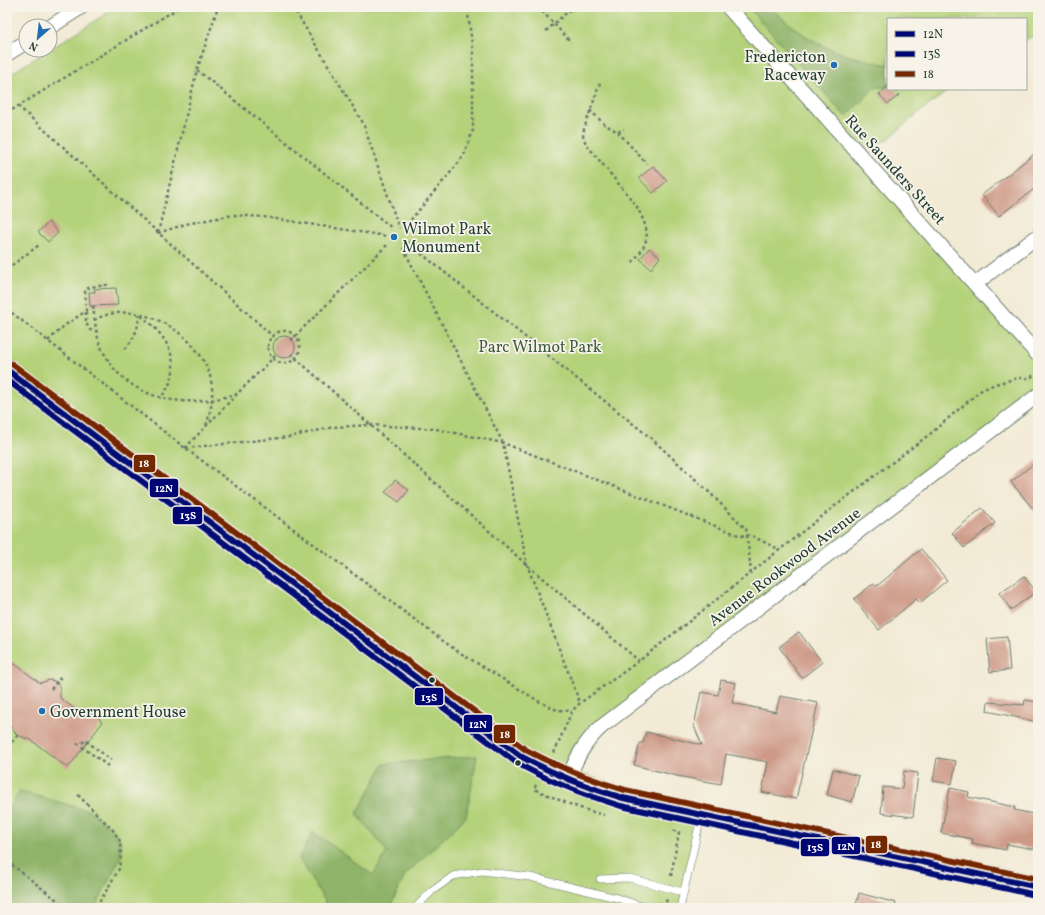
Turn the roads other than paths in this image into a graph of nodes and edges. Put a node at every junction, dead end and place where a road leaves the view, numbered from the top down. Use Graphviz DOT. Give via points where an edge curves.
graph roads {
  1 [pos="81,7"];
  2 [pos="728,7"];
  3 [pos="58,22"];
  4 [pos="18,47"];
  5 [pos="7,54"];
  6 [pos="1038,236"];
  7 [pos="975,284"];
  8 [pos="1038,355"];
  9 [pos="7,370"];
  10 [pos="1038,395"];
  11 [pos="568,780"];
  12 [pos="701,815"];
  13 [pos="600,879"];
  14 [pos="1038,887"];
  15 [pos="683,892"];
  16 [pos="416,908"];
  17 [pos="647,908"];
  18 [pos="680,908"];
  1 -- 3 [label="street"];
  2 -- 7 [label="street, Rue Saunders Street"];
  4 -- 5 [label="street"];
  6 -- 7 [label="street"];
  7 -- 8 [label="street, Rue Saunders Street"];
  9 -- 11 [label="main road" via="522,757"];
  10 -- 11 [label="street, Avenue Rookwood Avenue" via="601,727 588,739 578,755"];
  11 -- 12 [label="main road" via="623,798"];
  12 -- 14 [label="main road"];
  12 -- 15 [label="lane"];
  13 -- 15 [label="lane" via="629,878"];
  15 -- 18 [label="lane"];
  16 -- 17 [label="lane" via="432,891 453,876 482,870 530,877"];
}
